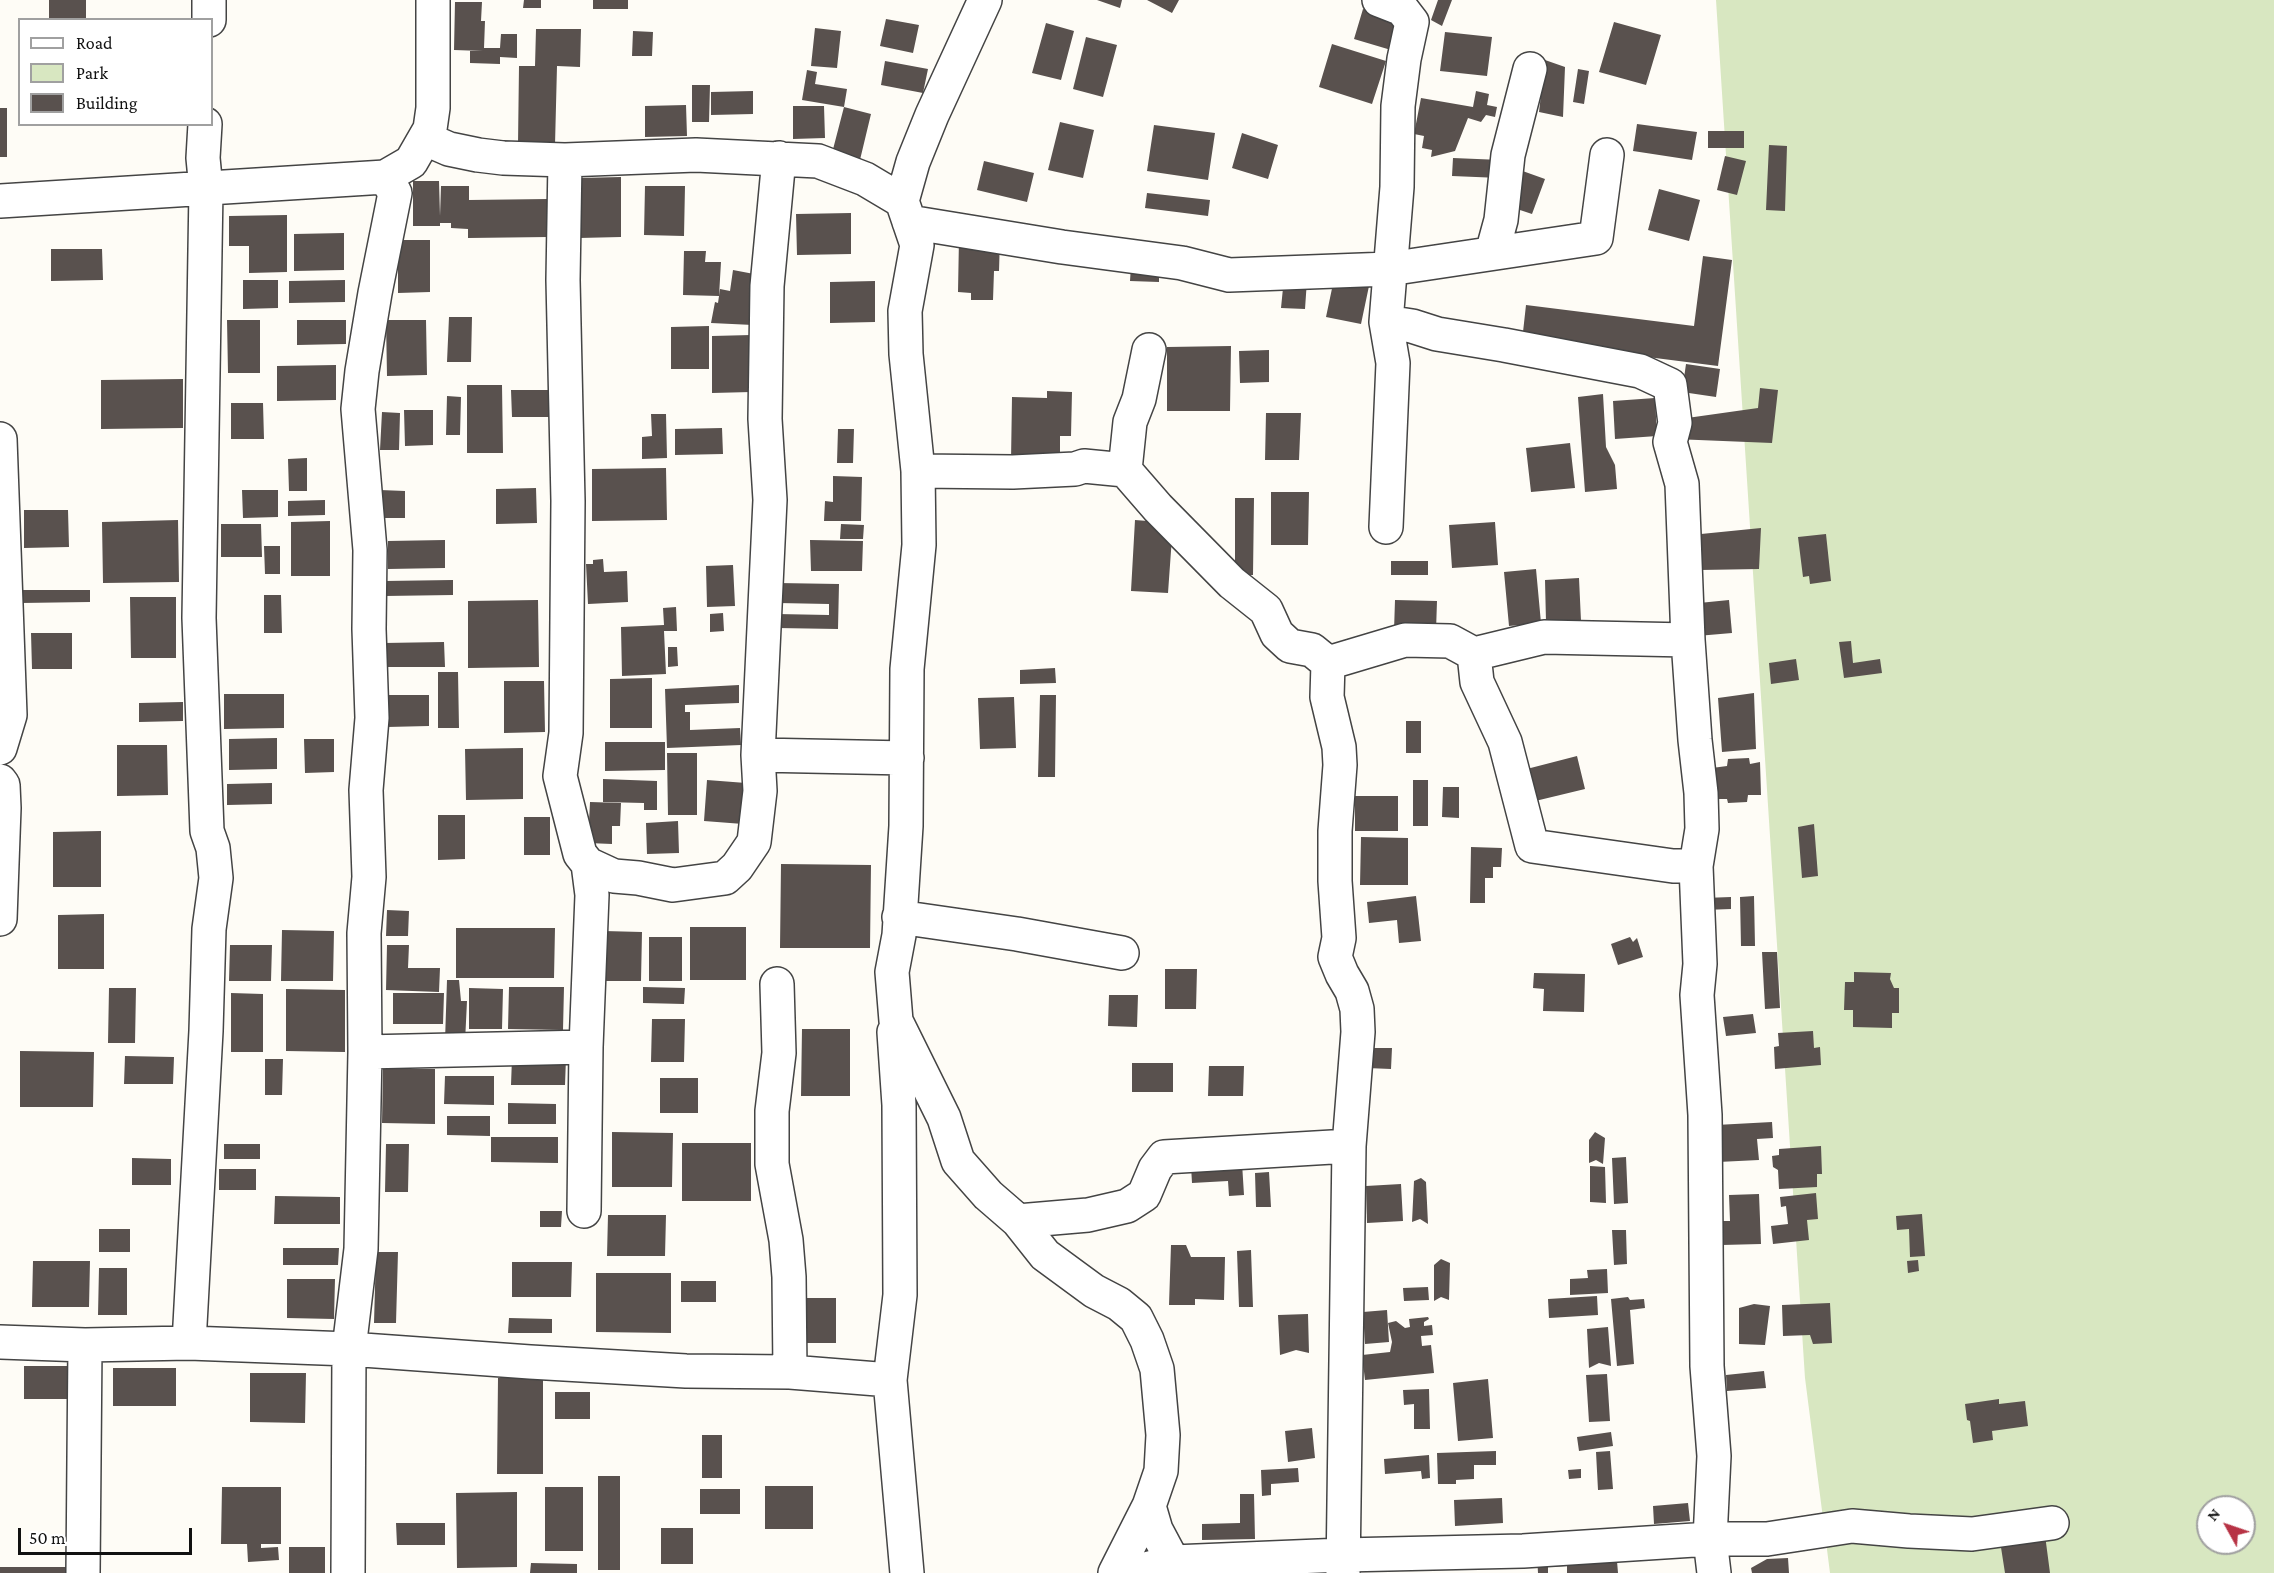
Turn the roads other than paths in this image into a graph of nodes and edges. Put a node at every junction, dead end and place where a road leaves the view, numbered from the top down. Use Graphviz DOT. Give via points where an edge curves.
graph roads {
  1 [pos="209,0"];
  2 [pos="433,0"];
  3 [pos="986,0"];
  4 [pos="1379,0"];
  5 [pos="209,18"];
  6 [pos="1530,69"];
  7 [pos="205,126"];
  8 [pos="426,139"];
  9 [pos="1607,155"];
  10 [pos="779,158"];
  11 [pos="565,160"];
  12 [pos="385,177"];
  13 [pos="206,189"];
  14 [pos="0,201"];
  15 [pos="905,211"];
  16 [pos="1492,253"];
  17 [pos="1389,269"];
  18 [pos="1386,322"];
  19 [pos="1149,350"];
  20 [pos="0,439"];
  21 [pos="1125,470"];
  22 [pos="918,471"];
  23 [pos="1386,528"];
  24 [pos="1688,640"];
  25 [pos="1474,654"];
  26 [pos="1328,663"];
  27 [pos="0,748"];
  28 [pos="758,755"];
  29 [pos="907,758"];
  30 [pos="0,781"];
  31 [pos="588,864"];
  32 [pos="1696,866"];
  33 [pos="898,916"];
  34 [pos="0,919"];
  35 [pos="1122,954"];
  36 [pos="777,984"];
  37 [pos="896,1022"];
  38 [pos="586,1047"];
  39 [pos="365,1052"];
  40 [pos="1349,1146"];
  41 [pos="584,1211"];
  42 [pos="1018,1221"];
  43 [pos="0,1342"];
  44 [pos="189,1343"];
  45 [pos="86,1346"];
  46 [pos="349,1349"];
  47 [pos="790,1372"];
  48 [pos="890,1380"];
  49 [pos="1149,1506"];
  50 [pos="2052,1523"];
  51 [pos="1710,1539"];
  52 [pos="1173,1562"];
  53 [pos="1524,1562"];
  54 [pos="1343,1564"];
  55 [pos="84,1573"];
  56 [pos="348,1573"];
  57 [pos="907,1573"];
  58 [pos="1115,1573"];
  59 [pos="1130,1573"];
  60 [pos="1714,1573"];
  1 -- 5 [label="street"];
  2 -- 8 [label="street" via="433,108"];
  3 -- 15 [label="street" via="932,115 914,162"];
  4 -- 17 [label="street" via="1402,9 1412,22 1398,106 1397,187"];
  6 -- 16 [label="street" via="1508,155 1501,220"];
  7 -- 13 [label="street"];
  8 -- 11 [label="street" via="478,155"];
  8 -- 12 [label="street" via="411,162"];
  9 -- 16 [label="street" via="1596,238"];
  10 -- 11 [label="street" via="696,155"];
  10 -- 15 [label="street" via="818,161 841,168 889,192"];
  10 -- 28 [label="street" via="767,286 765,419 770,500"];
  11 -- 31 [label="street" via="563,280 568,501 566,733 560,776 580,854"];
  12 -- 13 [label="street"];
  12 -- 39 [label="street" via="395,193 358,409 370,550 372,718 366,790 369,876 364,933"];
  13 -- 14 [label="street"];
  13 -- 44 [label="street" via="199,618 207,831 216,878 209,929"];
  15 -- 17 [label="street" via="1051,246 1182,263 1229,275"];
  15 -- 22 [label="street" via="917,245 905,311"];
  16 -- 17 [label="street"];
  17 -- 18 [label="street"];
  18 -- 23 [label="street" via="1393,363"];
  18 -- 24 [label="street" via="1640,371 1670,385 1675,423 1670,442 1682,484"];
  19 -- 21 [label="street" via="1131,422"];
  20 -- 27 [label="street" via="10,715"];
  21 -- 22 [label="street" via="1084,466 1013,472"];
  21 -- 26 [label="street" via="1232,584 1266,610 1277,634 1290,646 1312,650"];
  22 -- 29 [label="street" via="919,545 907,669"];
  24 -- 25 [label="street" via="1544,637"];
  24 -- 32 [label="street" via="1701,794 1702,829"];
  25 -- 26 [label="street" via="1450,641 1405,640"];
  25 -- 32 [label="street" via="1477,682 1505,742 1532,846"];
  26 -- 40 [label="street" via="1327,697 1340,765 1335,831 1339,938 1335,957 1357,1008"];
  28 -- 29 [label="street"];
  28 -- 31 [label="street" via="760,791 754,842 725,878 673,885 614,876"];
  29 -- 33 [label="street"];
  30 -- 34 [label="street" via="4,808"];
  31 -- 38 [label="street" via="592,895"];
  32 -- 51 [label="street" via="1700,964 1697,995 1705,1115 1707,1366 1714,1456"];
  33 -- 35 [label="street"];
  33 -- 37 [label="street" via="892,972"];
  36 -- 47 [label="street" via="779,1053 772,1112 772,1164 786,1240"];
  37 -- 42 [label="street" via="944,1118 958,1161"];
  37 -- 48 [label="street" via="893,1036 899,1105 900,1295"];
  38 -- 39 [label="street"];
  38 -- 41 [label="street"];
  39 -- 46 [label="street" via="361,1249"];
  40 -- 42 [label="street" via="1164,1157 1144,1195 1127,1206 1089,1215"];
  40 -- 54 [label="street"];
  42 -- 49 [label="street" via="1045,1255 1136,1318 1147,1340 1157,1369 1163,1435 1161,1471"];
  43 -- 45 [label="street"];
  44 -- 45 [label="street"];
  44 -- 46 [label="street"];
  45 -- 55 [label="street"];
  46 -- 47 [label="street" via="686,1371"];
  46 -- 56 [label="street"];
  47 -- 48 [label="street"];
  48 -- 57 [label="street"];
  49 -- 52 [label="street" via="1156,1530"];
  49 -- 58 [label="street"];
  50 -- 51 [label="street" via="1972,1534 1852,1526 1767,1539"];
  51 -- 53 [label="street"];
  51 -- 60 [label="street"];
  52 -- 54 [label="street"];
  52 -- 59 [label="street"];
  53 -- 54 [label="street"];
}
